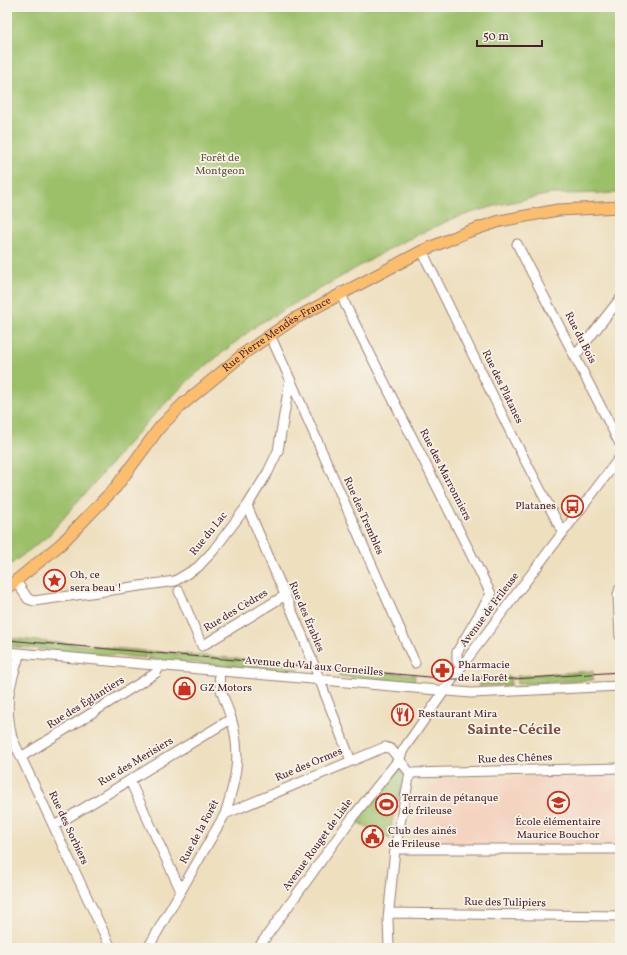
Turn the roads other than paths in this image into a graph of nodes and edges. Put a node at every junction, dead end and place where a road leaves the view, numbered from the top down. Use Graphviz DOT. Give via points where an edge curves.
graph roads {
  1 [pos="620,207"];
  2 [pos="517,244"];
  3 [pos="422,251"];
  4 [pos="341,292"];
  5 [pos="620,299"];
  6 [pos="270,335"];
  7 [pos="575,356"];
  8 [pos="290,379"];
  9 [pos="620,444"];
  10 [pos="620,457"];
  11 [pos="247,506"];
  12 [pos="563,533"];
  13 [pos="11,584"];
  14 [pos="620,588"];
  15 [pos="180,591"];
  16 [pos="284,596"];
  17 [pos="620,636"];
  18 [pos="7,652"];
  19 [pos="20,653"];
  20 [pos="415,663"];
  21 [pos="160,665"];
  22 [pos="461,667"];
  23 [pos="220,671"];
  24 [pos="318,679"];
  25 [pos="620,686"];
  26 [pos="445,690"];
  27 [pos="231,719"];
  28 [pos="21,757"];
  29 [pos="400,758"];
  30 [pos="351,761"];
  31 [pos="620,768"];
  32 [pos="410,773"];
  33 [pos="130,781"];
  34 [pos="225,814"];
  35 [pos="54,826"];
  36 [pos="395,849"];
  37 [pos="620,849"];
  38 [pos="181,891"];
  39 [pos="389,913"];
  40 [pos="620,916"];
  41 [pos="111,948"];
  42 [pos="148,948"];
  43 [pos="258,948"];
  44 [pos="389,948"];
  1 -- 3 [label="main road, Rue Pierre Mendès-France" via="558,210 500,221"];
  2 -- 7 [label="street, Rue du Bois"];
  3 -- 4 [label="main road, Rue Pierre Mendès-France"];
  3 -- 12 [label="street, Rue des Platanes"];
  4 -- 6 [label="main road, Rue Pierre Mendès-France"];
  4 -- 22 [label="street, Rue des Marronniers" via="491,594 457,652 457,661"];
  5 -- 7 [label="street"];
  6 -- 8 [label="street"];
  6 -- 13 [label="main road, Rue Pierre Mendès-France" via="183,404 160,427 116,487 61,544"];
  7 -- 9 [label="street, Rue du Bois"];
  8 -- 11 [label="street, Rue du Lac" via="278,451"];
  8 -- 20 [label="street, Rue des Trembles"];
  10 -- 12 [label="street, Avenue de Frileuse"];
  11 -- 13 [label="street, Rue du Lac" via="198,568 175,581 34,601"];
  11 -- 16 [label="street, Rue des Érables"];
  12 -- 22 [label="street, Avenue de Frileuse"];
  14 -- 17 [label="street"];
  15 -- 16 [label="street, Rue des Cèdres" via="202,646"];
  16 -- 24 [label="street, Rue des Érables"];
  18 -- 19 [label="street, Avenue du Val aux Corneilles"];
  19 -- 21 [label="street, Avenue du Val aux Corneilles"];
  19 -- 28 [label="street, Rue des Sorbiers" via="7,696 7,716 12,738"];
  21 -- 23 [label="street, Avenue du Val aux Corneilles"];
  21 -- 28 [label="street, Rue des Églantiers" via="156,673"];
  22 -- 26 [label="street, Avenue de Frileuse"];
  23 -- 24 [label="street, Avenue du Val aux Corneilles"];
  23 -- 27 [label="street, Rue de la Forêt" via="220,686"];
  24 -- 26 [label="street, Avenue du Val aux Corneilles"];
  24 -- 30 [label="street, Rue des Érables"];
  25 -- 26 [label="street, Avenue du Val aux Corneilles" via="487,693"];
  26 -- 29 [label="street, Avenue de Frileuse"];
  27 -- 33 [label="street, Rue des Merisiers"];
  27 -- 34 [label="street, Rue de la Forêt" via="237,744 238,765"];
  28 -- 35 [label="street, Rue des Sorbiers"];
  29 -- 30 [label="street, Rue des Ormes" via="385,747"];
  29 -- 32 [label="street"];
  29 -- 43 [label="street, Avenue Rouget de Lisle" via="352,818"];
  30 -- 34 [label="street, Rue des Ormes"];
  31 -- 32 [label="street, Rue des Chênes"];
  32 -- 36 [label="street"];
  33 -- 35 [label="street, Rue des Merisiers"];
  33 -- 38 [label="street"];
  34 -- 38 [label="street, Rue de la Forêt"];
  35 -- 41 [label="street, Rue des Sorbiers"];
  36 -- 37 [label="street"];
  36 -- 39 [label="street"];
  38 -- 42 [label="street, Rue de la Forêt"];
  39 -- 40 [label="street, Rue des Tulipiers"];
  39 -- 44 [label="street"];
}
